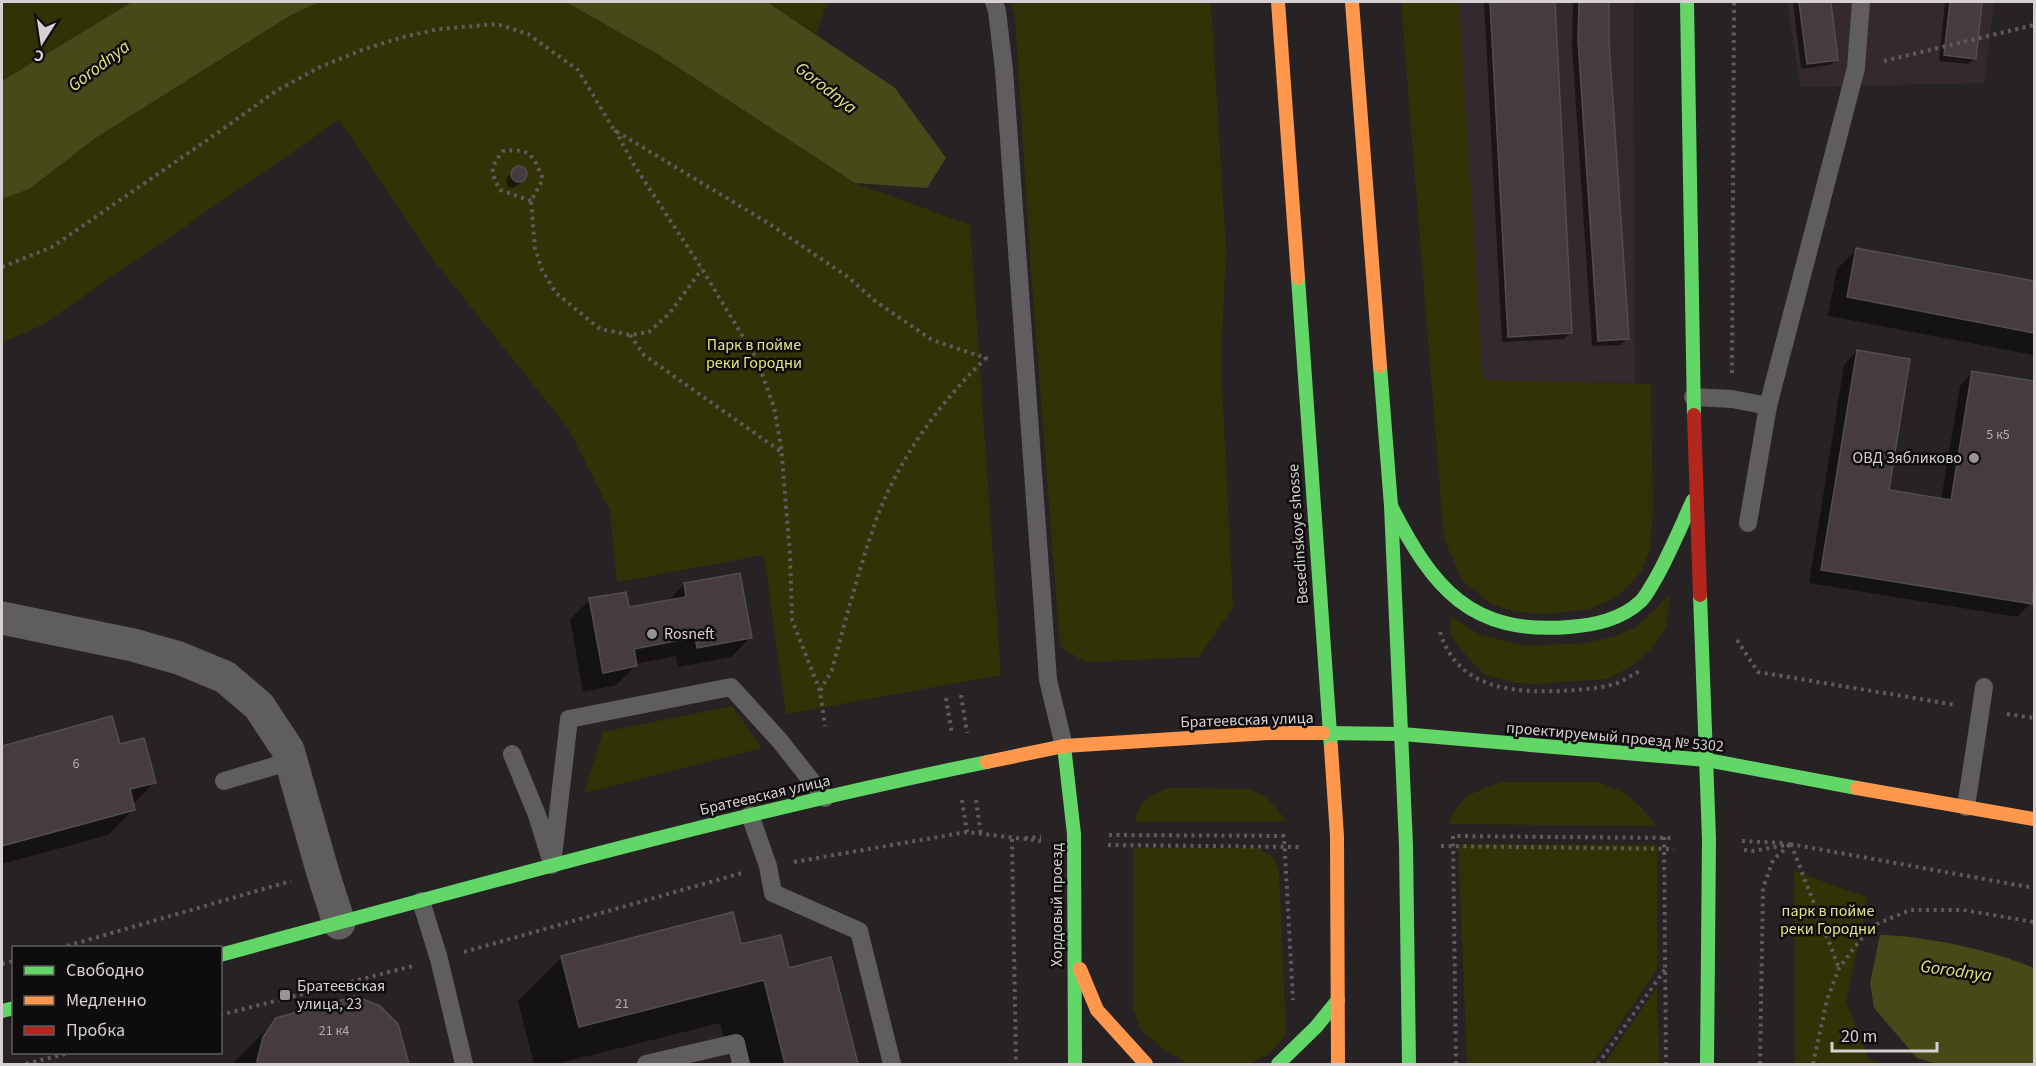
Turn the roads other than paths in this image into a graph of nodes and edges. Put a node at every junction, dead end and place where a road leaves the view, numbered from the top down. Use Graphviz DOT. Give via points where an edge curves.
graph roads {
  1 [pos="994,2"];
  2 [pos="1278,2"];
  3 [pos="1352,2"];
  4 [pos="1687,2"];
  5 [pos="1861,2"];
  6 [pos="1693,397"];
  7 [pos="1768,406"];
  8 [pos="1696,493"];
  9 [pos="1390,506"];
  10 [pos="1748,523"];
  11 [pos="2,618"];
  12 [pos="1984,687"];
  13 [pos="1329,733"];
  14 [pos="1402,734"];
  15 [pos="1064,746"];
  16 [pos="512,754"];
  17 [pos="1707,760"];
  18 [pos="291,761"];
  19 [pos="224,781"];
  20 [pos="825,798"];
  21 [pos="1966,807"];
  22 [pos="750,815"];
  23 [pos="2034,819"];
  24 [pos="552,865"];
  25 [pos="421,901"];
  26 [pos="339,923"];
  27 [pos="222,954"];
  28 [pos="1074,957"];
  29 [pos="1338,1000"];
  30 [pos="1074,1045"];
  31 [pos="464,1065"];
  32 [pos="646,1065"];
  33 [pos="741,1065"];
  34 [pos="892,1065"];
  35 [pos="1075,1065"];
  36 [pos="1090,1065"];
  37 [pos="1146,1065"];
  38 [pos="1278,1065"];
  39 [pos="1338,1065"];
  40 [pos="1409,1065"];
  41 [pos="1707,1065"];
  1 -- 15 [label="lane" via="1005,81 1048,680"];
  2 -- 13 [label="main road, Besedinskoye shosse"];
  3 -- 9 [label="main road"];
  4 -- 6 [label="main road"];
  5 -- 7 [label="lane" via="1856,68"];
  6 -- 7 [label="lane"];
  6 -- 8 [label="main road"];
  7 -- 10 [label="lane"];
  8 -- 9 [label="main road" via="1665,563 1642,600 1624,615 1604,622 1560,628 1511,625 1486,618 1463,605 1410,544"];
  8 -- 17 [label="main road"];
  9 -- 14 [label="main road"];
  11 -- 18 [label="street" via="134,645 225,677 259,706"];
  12 -- 21 [label="lane"];
  13 -- 14 [label="main road, проектируемый проезд № 5302"];
  13 -- 15 [label="main road, Братеевская улица"];
  13 -- 29 [label="main road, Besedinskoye shosse" via="1337,836"];
  14 -- 17 [label="main road, проектируемый проезд № 5302"];
  14 -- 40 [label="main road"];
  15 -- 20 [label="main road, Братеевская улица"];
  15 -- 28 [label="main road, Хордовый проезд" via="1074,834"];
  16 -- 24 [label="lane"];
  17 -- 21 [label="main road, проектируемый проезд № 5302"];
  17 -- 41 [label="main road"];
  18 -- 19 [label="lane"];
  18 -- 26 [label="street"];
  20 -- 22 [label="main road, Братеевская улица"];
  20 -- 24 [label="lane" via="731,687 569,719"];
  21 -- 23 [label="main road, проектируемый проезд № 5302"];
  22 -- 24 [label="main road, Братеевская улица"];
  22 -- 34 [label="lane" via="773,893 859,931"];
  24 -- 25 [label="main road, Братеевская улица"];
  25 -- 26 [label="main road, Братеевская улица"];
  25 -- 31 [label="lane"];
  26 -- 27 [label="main road, Братеевская улица"];
  28 -- 30 [label="main road, Хордовый проезд"];
  28 -- 37 [label="main road" via="1098,1010"];
  29 -- 38 [label="main road"];
  29 -- 39 [label="main road, Besedinskoye shosse"];
  30 -- 35 [label="main road, Хордовый проезд"];
  30 -- 36 [label="main road"];
  32 -- 33 [label="lane" via="736,1043"];
}
